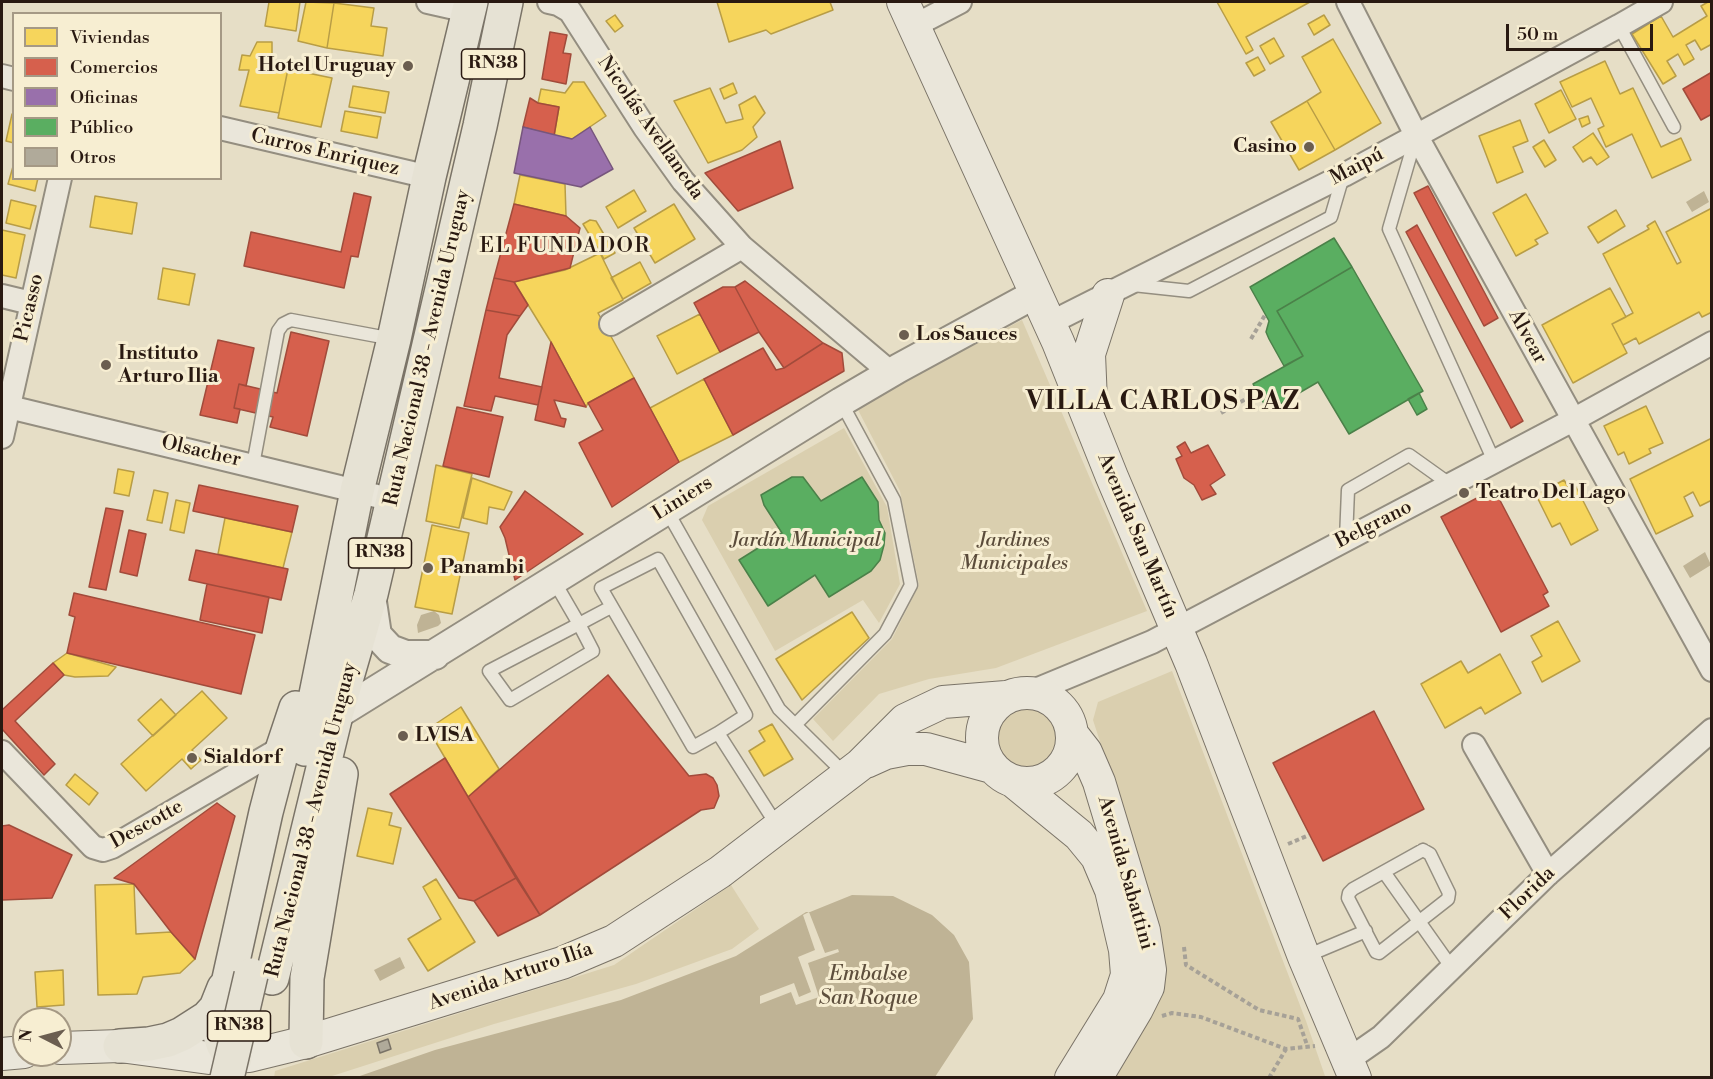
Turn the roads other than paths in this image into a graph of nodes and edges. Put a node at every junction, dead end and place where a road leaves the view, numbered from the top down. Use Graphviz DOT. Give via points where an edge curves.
graph roads {
  1 [pos="428,2"];
  2 [pos="506,2"];
  3 [pos="523,2"];
  4 [pos="549,2"];
  5 [pos="960,2"];
  6 [pos="1348,2"];
  7 [pos="1661,2"];
  8 [pos="476,5"];
  9 [pos="908,14"];
  10 [pos="1618,26"];
  11 [pos="489,79"];
  12 [pos="480,126"];
  13 [pos="1674,127"];
  14 [pos="222,128"];
  15 [pos="1416,135"];
  16 [pos="1344,175"];
  17 [pos="429,177"];
  18 [pos="60,180"];
  19 [pos="742,247"];
  20 [pos="1117,290"];
  21 [pos="1035,294"];
  22 [pos="2,296"];
  23 [pos="31,303"];
  24 [pos="1050,323"];
  25 [pos="611,324"];
  26 [pos="394,339"];
  27 [pos="1712,344"];
  28 [pos="428,347"];
  29 [pos="891,373"];
  30 [pos="840,402"];
  31 [pos="9,407"];
  32 [pos="1573,420"];
  33 [pos="1094,433"];
  34 [pos="2,437"];
  35 [pos="1494,461"];
  36 [pos="253,465"];
  37 [pos="1451,485"];
  38 [pos="357,491"];
  39 [pos="393,500"];
  40 [pos="666,509"];
  41 [pos="1346,539"];
  42 [pos="554,581"];
  43 [pos="336,587"];
  44 [pos="371,594"];
  45 [pos="611,606"];
  46 [pos="579,624"];
  47 [pos="1177,629"];
  48 [pos="435,655"];
  49 [pos="1712,670"];
  50 [pos="1018,695"];
  51 [pos="345,710"];
  52 [pos="795,724"];
  53 [pos="1712,730"];
  54 [pos="718,733"];
  55 [pos="1072,734"];
  56 [pos="1474,745"];
  57 [pos="283,747"];
  58 [pos="2,752"];
  59 [pos="853,770"];
  60 [pos="1003,774"];
  61 [pos="779,828"];
  62 [pos="1384,872"];
  63 [pos="1548,874"];
  64 [pos="1420,921"];
  65 [pos="1366,931"];
  66 [pos="1304,957"];
  67 [pos="1452,968"];
  68 [pos="251,973"];
  69 [pos="306,1042"];
  70 [pos="120,1046"];
  71 [pos="72,1048"];
  72 [pos="1348,1059"];
  73 [pos="237,1071"];
  74 [pos="1071,1077"];
  75 [pos="1096,1077"];
  1 -- 8 [label="street"];
  2 -- 11 [label="main road, Ruta Nacional 38 - Avenida Uruguay / RN38"];
  3 -- 12 [label="main road" via="492,116"];
  4 -- 19 [label="street, Nicolás Avellaneda" via="570,10 683,181"];
  5 -- 9 [label="street"];
  6 -- 15 [label="street, Alvear"];
  7 -- 10 [label="street, Maipú"];
  8 -- 11 [label="main road" via="484,28"];
  8 -- 17 [label="main road, Ruta Nacional 38 - Avenida Uruguay / RN38"];
  9 -- 21 [label="main road, Avenida San Martín"];
  10 -- 13 [label="lane"];
  10 -- 15 [label="street, Maipú"];
  11 -- 12 [label="main road, Ruta Nacional 38 - Avenida Uruguay / RN38"];
  12 -- 28 [label="main road, Ruta Nacional 38 - Avenida Uruguay / RN38"];
  14 -- 17 [label="street, Curros Enriquez"];
  15 -- 16 [label="street, Maipú"];
  15 -- 32 [label="street, Alvear"];
  15 -- 35 [label="lane" via="1389,229"];
  16 -- 20 [label="street, Maipú"];
  16 -- 20 [label="lane" via="1331,217 1190,291"];
  17 -- 26 [label="main road, Ruta Nacional 38 - Avenida Uruguay / RN38"];
  17 -- 28 [label="main road" via="445,185 447,195 423,292"];
  18 -- 23 [label="street, Picasso"];
  19 -- 25 [label="street"];
  19 -- 29 [label="street, Nicolás Avellaneda"];
  20 -- 24 [label="street, Maipú"];
  20 -- 33 [label="main road" via="1089,354"];
  21 -- 24 [label="main road, Avenida San Martín"];
  21 -- 29 [label="street, Liniers"];
  22 -- 23 [label="street"];
  23 -- 31 [label="street, Picasso"];
  24 -- 33 [label="main road, Avenida San Martín"];
  26 -- 36 [label="lane" via="291,320 283,324 278,331"];
  26 -- 38 [label="main road, Ruta Nacional 38 - Avenida Uruguay / RN38"];
  27 -- 32 [label="street, Belgrano"];
  28 -- 39 [label="main road, Ruta Nacional 38 - Avenida Uruguay / RN38"];
  29 -- 30 [label="street, Liniers"];
  30 -- 40 [label="street, Liniers"];
  30 -- 52 [label="lane" via="894,500 910,585 885,634"];
  31 -- 34 [label="street, Picasso"];
  31 -- 36 [label="street, Olsacher"];
  32 -- 35 [label="street, Belgrano"];
  32 -- 49 [label="street, Alvear"];
  33 -- 47 [label="main road, Avenida San Martín"];
  35 -- 37 [label="street, Belgrano"];
  36 -- 38 [label="street, Olsacher"];
  37 -- 41 [label="street, Belgrano"];
  37 -- 41 [label="lane" via="1408,455 1348,490"];
  38 -- 39 [label="street, Olsacher"];
  38 -- 43 [label="main road, Ruta Nacional 38 - Avenida Uruguay / RN38"];
  39 -- 44 [label="main road, Ruta Nacional 38 - Avenida Uruguay / RN38"];
  40 -- 42 [label="street, Liniers"];
  40 -- 52 [label="lane" via="779,709"];
  41 -- 47 [label="street, Belgrano"];
  42 -- 46 [label="lane"];
  42 -- 48 [label="street, Liniers"];
  43 -- 57 [label="main road"];
  43 -- 68 [label="main road, Ruta Nacional 38 - Avenida Uruguay / RN38" via="311,725"];
  44 -- 48 [label="street" via="377,635 390,649 406,655"];
  44 -- 51 [label="main road, Ruta Nacional 38 - Avenida Uruguay / RN38"];
  45 -- 46 [label="lane"];
  45 -- 54 [label="lane" via="693,747"];
  45 -- 54 [label="lane" via="601,588 658,559 746,715"];
  46 -- 46 [label="lane" via="593,651 510,700 489,671"];
  47 -- 50 [label="street, Belgrano"];
  47 -- 66 [label="main road, Avenida San Martín"];
  48 -- 51 [label="street, Liniers"];
  50 -- 55 [label="main road" via="1043,695 1054,701 1070,722"];
  50 -- 59 [label="main road" via="943,702 924,710 905,720"];
  50 -- 60 [label="main road" via="991,711 982,729 985,755"];
  51 -- 68 [label="main road, Ruta Nacional 38 - Avenida Uruguay / RN38"];
  51 -- 69 [label="main road" via="307,978"];
  52 -- 59 [label="lane"];
  53 -- 63 [label="street, Florida"];
  54 -- 61 [label="lane"];
  55 -- 60 [label="main road" via="1065,762 1042,781 1028,783"];
  55 -- 75 [label="main road, Avenida Sabattini" via="1086,752 1099,782 1144,931 1150,970 1144,995"];
  56 -- 63 [label="street"];
  57 -- 58 [label="street, Descotte" via="103,850 93,847"];
  57 -- 68 [label="main road"];
  59 -- 60 [label="main road, Avenida Sabattini" via="886,753 926,749"];
  59 -- 61 [label="main road, Avenida Arturo Ilía"];
  60 -- 74 [label="main road, Avenida Sabattini" via="1079,835 1097,857 1111,890 1125,950 1127,975 1119,1000"];
  61 -- 69 [label="main road, Avenida Arturo Ilía" via="614,941 562,963"];
  62 -- 64 [label="lane"];
  62 -- 64 [label="lane" via="1423,850 1430,854 1449,897"];
  62 -- 65 [label="lane" via="1349,893"];
  63 -- 67 [label="street, Florida"];
  64 -- 65 [label="lane" via="1382,953 1376,951"];
  64 -- 67 [label="lane"];
  65 -- 66 [label="lane"];
  66 -- 72 [label="main road, Avenida San Martín"];
  67 -- 72 [label="street, Florida" via="1381,1037"];
  68 -- 70 [label="main road" via="222,996 207,1018 182,1034 148,1044"];
  68 -- 73 [label="main road, Ruta Nacional 38 - Avenida Uruguay / RN38, bridge"];
  69 -- 73 [label="main road, Avenida Arturo Ilía"];
  70 -- 71 [label="main road"];
  70 -- 73 [label="main road" via="209,1058"];
}
